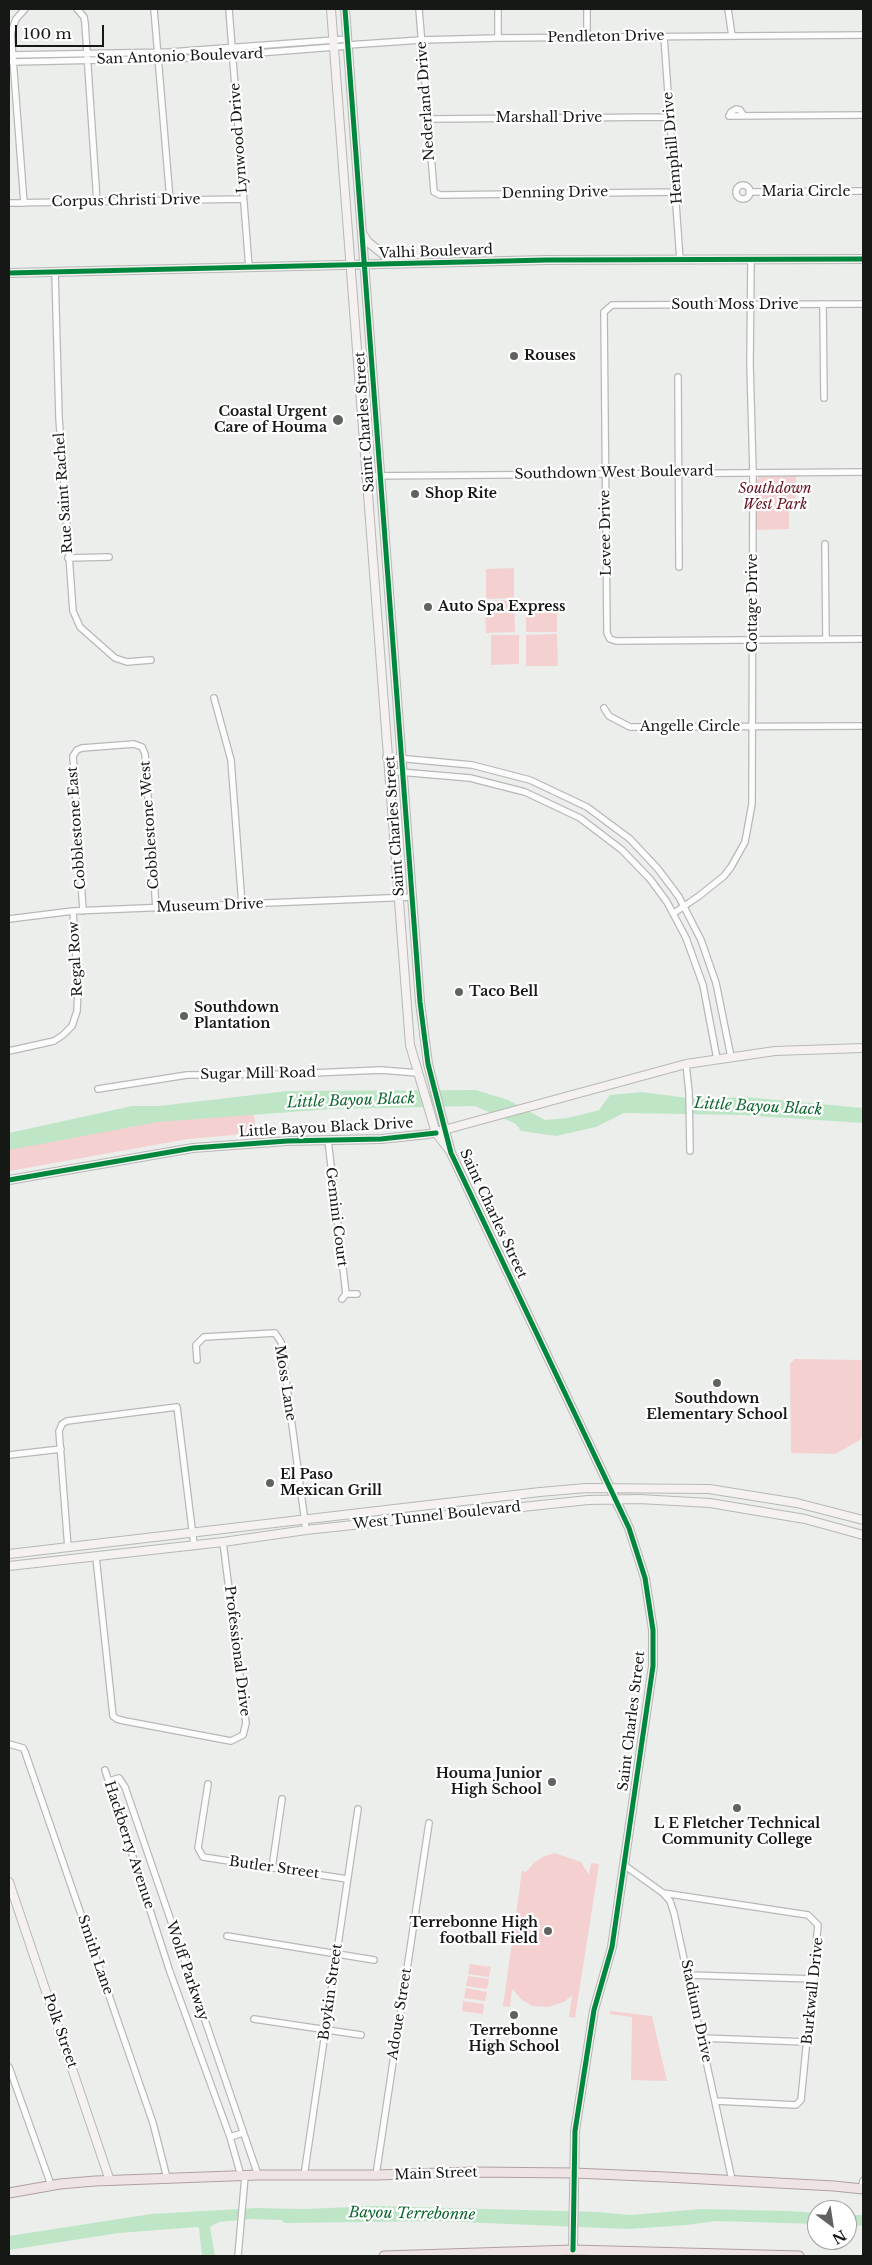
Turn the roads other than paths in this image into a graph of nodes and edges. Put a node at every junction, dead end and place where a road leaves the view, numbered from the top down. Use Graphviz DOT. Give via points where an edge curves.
graph roads {
  1 [pos="25,9"];
  2 [pos="78,9"];
  3 [pos="154,9"];
  4 [pos="229,9"];
  5 [pos="331,9"];
  6 [pos="345,9"];
  7 [pos="419,9"];
  8 [pos="498,9"];
  9 [pos="587,9"];
  10 [pos="728,9"];
  11 [pos="863,35"];
  12 [pos="732,36"];
  13 [pos="664,37"];
  14 [pos="498,38"];
  15 [pos="587,38"];
  16 [pos="422,40"];
  17 [pos="348,43"];
  18 [pos="333,44"];
  19 [pos="233,52"];
  20 [pos="159,53"];
  21 [pos="87,57"];
  22 [pos="11,59"];
  23 [pos="159,60"];
  24 [pos="863,115"];
  25 [pos="729,116"];
  26 [pos="670,117"];
  27 [pos="427,119"];
  28 [pos="863,191"];
  29 [pos="434,192"];
  30 [pos="676,192"];
  31 [pos="749,192"];
  32 [pos="243,199"];
  33 [pos="170,200"];
  34 [pos="97,202"];
  35 [pos="9,203"];
  36 [pos="24,203"];
  37 [pos="361,233"];
  38 [pos="863,259"];
  39 [pos="680,260"];
  40 [pos="751,260"];
  41 [pos="395,264"];
  42 [pos="364,265"];
  43 [pos="350,266"];
  44 [pos="249,268"];
  45 [pos="54,272"];
  46 [pos="9,273"];
  47 [pos="750,304"];
  48 [pos="823,304"];
  49 [pos="863,304"];
  50 [pos="607,307"];
  51 [pos="678,377"];
  52 [pos="824,398"];
  53 [pos="679,472"];
  54 [pos="753,472"];
  55 [pos="863,472"];
  56 [pos="605,473"];
  57 [pos="380,475"];
  58 [pos="365,476"];
  59 [pos="825,544"];
  60 [pos="109,557"];
  61 [pos="68,558"];
  62 [pos="679,567"];
  63 [pos="826,639"];
  64 [pos="863,639"];
  65 [pos="753,640"];
  66 [pos="151,660"];
  67 [pos="214,698"];
  68 [pos="604,708"];
  69 [pos="863,726"];
  70 [pos="753,727"];
  71 [pos="110,746"];
  72 [pos="386,757"];
  73 [pos="402,759"];
  74 [pos="388,771"];
  75 [pos="403,772"];
  76 [pos="412,897"];
  77 [pos="397,898"];
  78 [pos="242,904"];
  79 [pos="684,906"];
  80 [pos="156,908"];
  81 [pos="73,911"];
  82 [pos="83,911"];
  83 [pos="674,913"];
  84 [pos="9,919"];
  85 [pos="863,1048"];
  86 [pos="9,1051"];
  87 [pos="731,1057"];
  88 [pos="718,1059"];
  89 [pos="686,1064"];
  90 [pos="418,1073"];
  91 [pos="98,1089"];
  92 [pos="446,1131"];
  93 [pos="436,1133"];
  94 [pos="328,1140"];
  95 [pos="690,1151"];
  96 [pos="451,1152"];
  97 [pos="9,1180"];
  98 [pos="356,1294"];
  99 [pos="197,1360"];
  100 [pos="61,1449"];
  101 [pos="9,1455"];
  102 [pos="611,1487"];
  103 [pos="616,1500"];
  104 [pos="303,1520"];
  105 [pos="863,1520"];
  106 [pos="306,1530"];
  107 [pos="193,1534"];
  108 [pos="863,1535"];
  109 [pos="223,1542"];
  110 [pos="194,1545"];
  111 [pos="68,1548"];
  112 [pos="9,1554"];
  113 [pos="96,1557"];
  114 [pos="9,1566"];
  115 [pos="9,1744"];
  116 [pos="105,1770"];
  117 [pos="109,1782"];
  118 [pos="208,1784"];
  119 [pos="282,1798"];
  120 [pos="358,1809"];
  121 [pos="429,1824"];
  122 [pos="624,1865"];
  123 [pos="272,1868"];
  124 [pos="348,1879"];
  125 [pos="9,1882"];
  126 [pos="663,1894"];
  127 [pos="12,1905"];
  128 [pos="227,1936"];
  129 [pos="336,1954"];
  130 [pos="374,1960"];
  131 [pos="688,1975"];
  132 [pos="814,1979"];
  133 [pos="254,2019"];
  134 [pos="326,2029"];
  135 [pos="361,2035"];
  136 [pos="702,2038"];
  137 [pos="807,2042"];
  138 [pos="9,2067"];
  139 [pos="11,2079"];
  140 [pos="716,2101"];
  141 [pos="243,2133"];
  142 [pos="230,2137"];
  143 [pos="574,2173"];
  144 [pos="258,2175"];
  145 [pos="376,2175"];
  146 [pos="243,2176"];
  147 [pos="304,2176"];
  148 [pos="167,2178"];
  149 [pos="110,2180"];
  150 [pos="732,2180"];
  151 [pos="51,2185"];
  152 [pos="863,2186"];
  153 [pos="9,2193"];
  154 [pos="573,2250"];
  155 [pos="531,2254"];
  156 [pos="623,2254"];
  157 [pos="432,2255"];
  158 [pos="708,2255"];
  159 [pos="238,2256"];
  160 [pos="384,2256"];
  161 [pos="798,2256"];
  1 -- 22 [label="street" via="16,18 10,33"];
  2 -- 21 [label="street" via="84,17"];
  3 -- 20 [label="street"];
  4 -- 19 [label="street, Lynwood Drive"];
  5 -- 18 [label="street, Saint Charles Street"];
  6 -- 17 [label="street, Saint Charles Street"];
  7 -- 16 [label="street, Nederland Drive"];
  8 -- 14 [label="street"];
  9 -- 15 [label="street"];
  10 -- 12 [label="street"];
  11 -- 12 [label="street, Pendleton Drive"];
  12 -- 13 [label="street, Pendleton Drive"];
  13 -- 15 [label="street, Pendleton Drive"];
  13 -- 26 [label="street, Hemphill Drive"];
  14 -- 15 [label="street, Pendleton Drive"];
  14 -- 16 [label="street, Pendleton Drive"];
  16 -- 17 [label="street, Pendleton Drive"];
  16 -- 27 [label="street, Nederland Drive"];
  17 -- 18 [label="street, San Antonio Boulevard"];
  17 -- 37 [label="street, Saint Charles Street"];
  18 -- 19 [label="street, San Antonio Boulevard"];
  18 -- 43 [label="street, Saint Charles Street"];
  19 -- 20 [label="street, San Antonio Boulevard"];
  19 -- 23 [label="street, San Antonio Boulevard"];
  19 -- 32 [label="street, Lynwood Drive"];
  20 -- 21 [label="street, San Antonio Boulevard"];
  20 -- 23 [label="street"];
  21 -- 22 [label="street, San Antonio Boulevard"];
  21 -- 23 [label="street, San Antonio Boulevard"];
  21 -- 34 [label="street"];
  22 -- 36 [label="street"];
  23 -- 33 [label="street"];
  24 -- 25 [label="street"];
  26 -- 27 [label="street, Marshall Drive"];
  26 -- 30 [label="street, Hemphill Drive"];
  27 -- 29 [label="street, Nederland Drive"];
  28 -- 31 [label="street, Maria Circle"];
  29 -- 30 [label="street, Denning Drive"];
  30 -- 39 [label="street, Hemphill Drive"];
  32 -- 33 [label="street, Corpus Christi Drive"];
  32 -- 44 [label="street, Lynwood Drive"];
  33 -- 34 [label="street, Corpus Christi Drive"];
  34 -- 36 [label="street, Corpus Christi Drive"];
  35 -- 36 [label="street, Corpus Christi Drive"];
  37 -- 41 [label="street, Valhi Boulevard"];
  37 -- 42 [label="street, Saint Charles Street"];
  38 -- 40 [label="street, Valhi Boulevard"];
  39 -- 40 [label="street, Valhi Boulevard"];
  39 -- 41 [label="street, Valhi Boulevard"];
  40 -- 47 [label="street, Cottage Drive"];
  41 -- 42 [label="street, Valhi Boulevard"];
  42 -- 43 [label="street, Valhi Boulevard"];
  42 -- 57 [label="street, Saint Charles Street"];
  43 -- 44 [label="street, Valhi Boulevard"];
  43 -- 58 [label="street, Saint Charles Street"];
  44 -- 45 [label="street, Valhi Boulevard"];
  45 -- 46 [label="street, Valhi Boulevard"];
  45 -- 61 [label="street, Rue Saint Rachel"];
  47 -- 48 [label="street, South Moss Drive"];
  47 -- 50 [label="street, South Moss Drive"];
  47 -- 54 [label="street, Cottage Drive"];
  48 -- 49 [label="street, South Moss Drive"];
  48 -- 52 [label="street"];
  50 -- 56 [label="street, Levee Drive" via="604,312"];
  51 -- 53 [label="street"];
  53 -- 54 [label="street, Southdown West Boulevard"];
  53 -- 56 [label="street, Southdown West Boulevard"];
  53 -- 62 [label="street"];
  54 -- 55 [label="street, Southdown West Boulevard"];
  54 -- 65 [label="street, Cottage Drive"];
  56 -- 57 [label="street, Southdown West Boulevard"];
  56 -- 65 [label="street, Levee Drive" via="607,633 610,638 616,641"];
  57 -- 58 [label="street, Southdown West Boulevard"];
  57 -- 73 [label="street, Saint Charles Street"];
  58 -- 72 [label="street, Saint Charles Street"];
  59 -- 63 [label="street"];
  60 -- 61 [label="street"];
  61 -- 66 [label="street, Rue Saint Rachel" via="73,611 80,627 115,658 127,662"];
  63 -- 64 [label="street"];
  63 -- 65 [label="street"];
  65 -- 70 [label="street, Cottage Drive"];
  67 -- 78 [label="street" via="231,760"];
  68 -- 70 [label="street, Angelle Circle" via="610,716 630,727"];
  69 -- 70 [label="street, Angelle Circle"];
  70 -- 79 [label="street, Cottage Drive" via="752,804 745,842 724,876"];
  71 -- 80 [label="street, Cobblestone West" via="139,744 144,750"];
  71 -- 82 [label="street, Cobblestone East" via="79,748 73,756"];
  72 -- 73 [label="street"];
  72 -- 74 [label="street, Saint Charles Street"];
  73 -- 75 [label="street, Saint Charles Street"];
  73 -- 79 [label="street" via="495,770 530,780 572,798 630,839 658,868"];
  74 -- 75 [label="street"];
  74 -- 77 [label="street, Saint Charles Street"];
  75 -- 76 [label="street, Saint Charles Street"];
  75 -- 83 [label="street" via="490,782 525,792 565,810 622,850 650,879"];
  76 -- 77 [label="street, Museum Drive"];
  76 -- 92 [label="street, Saint Charles Street" via="422,1021 433,1090"];
  77 -- 78 [label="street, Museum Drive"];
  77 -- 90 [label="street, Saint Charles Street" via="410,1045"];
  78 -- 80 [label="street, Museum Drive"];
  79 -- 83 [label="street, Cottage Drive"];
  79 -- 87 [label="street" via="702,940 716,983"];
  80 -- 82 [label="street, Museum Drive"];
  81 -- 82 [label="street, Museum Drive"];
  81 -- 84 [label="street, Museum Drive"];
  81 -- 86 [label="street, Regal Row" via="78,988 77,1011 72,1026 54,1041"];
  83 -- 88 [label="street" via="690,946 703,985"];
  85 -- 87 [label="street, Little Bayou Black Drive" via="775,1051"];
  87 -- 88 [label="street, Little Bayou Black Drive"];
  88 -- 89 [label="street, Little Bayou Black Drive"];
  89 -- 92 [label="street, Little Bayou Black Drive"];
  89 -- 95 [label="street"];
  90 -- 91 [label="street, Sugar Mill Road" via="381,1070 187,1075"];
  90 -- 93 [label="street, Saint Charles Street"];
  92 -- 93 [label="street, Little Bayou Black Drive"];
  92 -- 96 [label="street, Saint Charles Street"];
  93 -- 94 [label="street, Little Bayou Black Drive"];
  93 -- 96 [label="street"];
  94 -- 97 [label="street, Little Bayou Black Drive" via="193,1148"];
  94 -- 98 [label="street, Gemini Court" via="344,1297"];
  96 -- 102 [label="street, Saint Charles Street"];
  99 -- 104 [label="street, Moss Lane" via="196,1345 204,1337 275,1333 281,1342"];
  100 -- 101 [label="street"];
  100 -- 107 [label="street" via="60,1431 67,1421 177,1407"];
  100 -- 111 [label="street"];
  102 -- 103 [label="street, Saint Charles Street"];
  102 -- 104 [label="street, West Tunnel Boulevard" via="540,1492"];
  102 -- 105 [label="street, West Tunnel Boulevard" via="720,1490 797,1503"];
  103 -- 106 [label="street, West Tunnel Boulevard" via="576,1501"];
  103 -- 108 [label="street, West Tunnel Boulevard" via="676,1500 757,1509"];
  103 -- 122 [label="street, Saint Charles Street" via="640,1560 650,1599 653,1630 653,1666"];
  104 -- 106 [label="street, Moss Lane"];
  104 -- 107 [label="street, West Tunnel Boulevard"];
  106 -- 109 [label="street, West Tunnel Boulevard"];
  107 -- 110 [label="street"];
  107 -- 111 [label="street, West Tunnel Boulevard"];
  109 -- 110 [label="street, West Tunnel Boulevard"];
  109 -- 113 [label="street, Professional Drive" via="246,1723 243,1735 231,1741 125,1722 113,1716"];
  110 -- 113 [label="street, West Tunnel Boulevard"];
  111 -- 112 [label="street, West Tunnel Boulevard"];
  113 -- 114 [label="street, West Tunnel Boulevard"];
  115 -- 148 [label="street, Smith Lane" via="23,1748 25,1752 153,2123"];
  116 -- 117 [label="street, Hackberry Avenue"];
  117 -- 141 [label="street, Wolff Parkway" via="119,1778 125,1787"];
  117 -- 142 [label="street, Hackberry Avenue" via="170,1972"];
  118 -- 123 [label="street, Butler Street" via="198,1848 201,1855"];
  119 -- 123 [label="street"];
  120 -- 124 [label="street, Boykin Street"];
  121 -- 145 [label="street, Adoue Street"];
  122 -- 126 [label="street, Stadium Drive"];
  122 -- 143 [label="street, Saint Charles Street" via="612,1947 594,2010 584,2068 575,2131"];
  123 -- 124 [label="street, Butler Street"];
  124 -- 129 [label="street, Boykin Street"];
  125 -- 127 [label="street, Polk Street"];
  126 -- 131 [label="street, Stadium Drive" via="670,1901 674,1913"];
  126 -- 132 [label="street, Burkwall Drive" via="812,1917 819,1929"];
  127 -- 149 [label="street, Polk Street"];
  128 -- 129 [label="street"];
  129 -- 130 [label="street"];
  129 -- 134 [label="street, Boykin Street"];
  131 -- 132 [label="street"];
  131 -- 136 [label="street, Stadium Drive"];
  132 -- 137 [label="street, Burkwall Drive"];
  133 -- 134 [label="street"];
  134 -- 135 [label="street"];
  134 -- 147 [label="street, Boykin Street"];
  136 -- 137 [label="street"];
  136 -- 140 [label="street, Stadium Drive"];
  137 -- 140 [label="street, Burkwall Drive" via="801,2100 796,2105"];
  138 -- 139 [label="street"];
  139 -- 151 [label="street"];
  140 -- 150 [label="street, Stadium Drive"];
  141 -- 142 [label="street"];
  141 -- 144 [label="street, Wolff Parkway"];
  142 -- 146 [label="street, Hackberry Avenue"];
  143 -- 145 [label="main road, Main Street"];
  143 -- 150 [label="main road, Main Street"];
  143 -- 154 [label="street, Saint Charles Street"];
  144 -- 146 [label="main road, Main Street"];
  144 -- 147 [label="main road, Main Street"];
  145 -- 147 [label="main road, Main Street"];
  146 -- 148 [label="main road, Main Street"];
  146 -- 159 [label="street, Hackberry Avenue" via="244,2203"];
  148 -- 149 [label="main road, Main Street"];
  149 -- 151 [label="main road, Main Street"];
  150 -- 152 [label="main road, Main Street"];
  151 -- 153 [label="main road, Main Street"];
  154 -- 155 [label="main road"];
  154 -- 156 [label="main road"];
  155 -- 157 [label="main road"];
  156 -- 158 [label="main road"];
  157 -- 160 [label="main road"];
  158 -- 161 [label="main road"];
}
